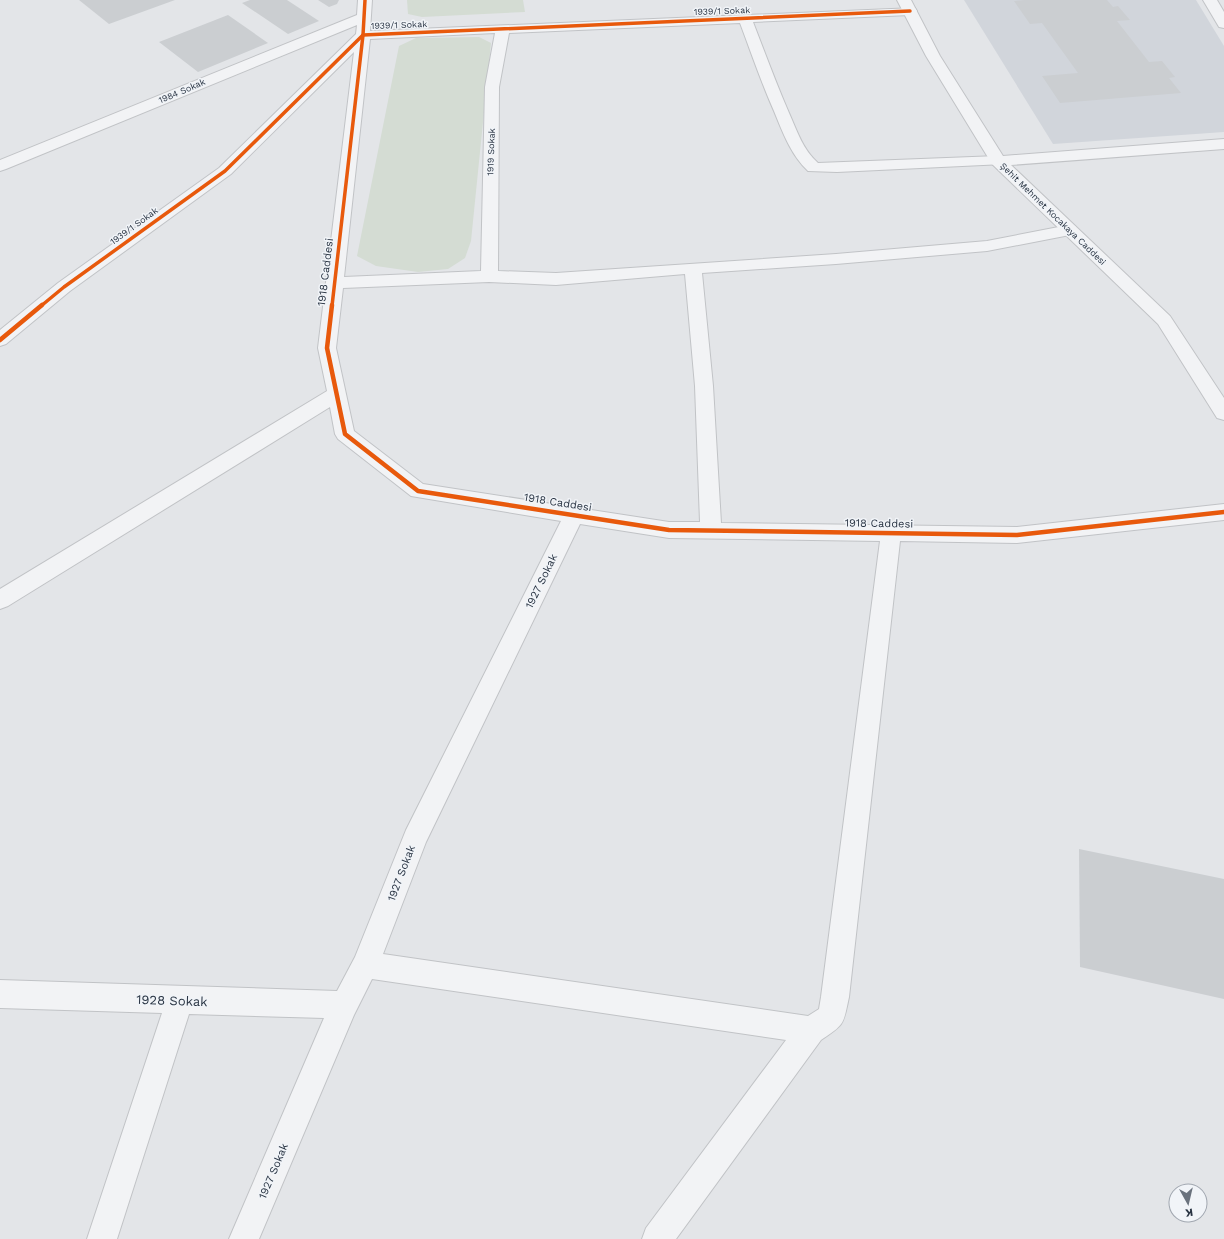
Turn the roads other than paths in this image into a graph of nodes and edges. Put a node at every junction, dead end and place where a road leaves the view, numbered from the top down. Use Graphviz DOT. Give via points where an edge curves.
graph roads {
  1 [pos="365,0"];
  2 [pos="1210,0"];
  3 [pos="907,6"];
  4 [pos="745,18"];
  5 [pos="1224,24"];
  6 [pos="363,26"];
  7 [pos="503,29"];
  8 [pos="1224,144"];
  9 [pos="998,161"];
  10 [pos="0,166"];
  11 [pos="1069,230"];
  12 [pos="692,268"];
  13 [pos="489,276"];
  14 [pos="334,283"];
  15 [pos="0,340"];
  16 [pos="336,394"];
  17 [pos="1224,413"];
  18 [pos="1224,512"];
  19 [pos="574,515"];
  20 [pos="711,530"];
  21 [pos="891,533"];
  22 [pos="0,600"];
  23 [pos="365,965"];
  24 [pos="0,994"];
  25 [pos="180,1000"];
  26 [pos="344,1005"];
  27 [pos="811,1030"];
  28 [pos="102,1239"];
  29 [pos="244,1239"];
  30 [pos="657,1239"];
  1 -- 6 [label="street, 1918 Caddesi"];
  2 -- 5 [label="street"];
  3 -- 4 [label="street, 1939/1 Sokak"];
  3 -- 9 [label="street, Şehit Mehmet Kocakaya Caddesi" via="933,56"];
  4 -- 7 [label="street, 1939/1 Sokak"];
  4 -- 9 [label="street" via="793,139 804,159 814,168 953,160"];
  6 -- 7 [label="street, 1939/1 Sokak"];
  6 -- 10 [label="street, 1984 Sokak"];
  6 -- 14 [label="street, 1918 Caddesi"];
  6 -- 15 [label="street, 1939/1 Sokak" via="225,171 64,287"];
  7 -- 13 [label="street, 1919 Sokak" via="492,87"];
  8 -- 9 [label="street"];
  9 -- 11 [label="street, Şehit Mehmet Kocakaya Caddesi"];
  11 -- 12 [label="street" via="987,246"];
  11 -- 17 [label="street, Şehit Mehmet Kocakaya Caddesi" via="1164,320"];
  12 -- 13 [label="street" via="556,279"];
  12 -- 20 [label="street" via="704,386"];
  13 -- 14 [label="street"];
  14 -- 16 [label="street, 1918 Caddesi" via="326,348"];
  16 -- 19 [label="street, 1918 Caddesi" via="344,434 418,491"];
  16 -- 22 [label="street"];
  18 -- 21 [label="street, 1918 Caddesi" via="1017,535"];
  19 -- 20 [label="street, 1918 Caddesi" via="669,530"];
  19 -- 23 [label="street, 1927 Sokak" via="415,838"];
  20 -- 21 [label="street, 1918 Caddesi"];
  21 -- 27 [label="street" via="835,996 831,1017"];
  23 -- 26 [label="street, 1927 Sokak"];
  23 -- 27 [label="street"];
  24 -- 25 [label="street, 1928 Sokak"];
  25 -- 26 [label="street, 1928 Sokak"];
  25 -- 28 [label="street"];
  26 -- 29 [label="street, 1927 Sokak"];
  27 -- 30 [label="street"];
}
